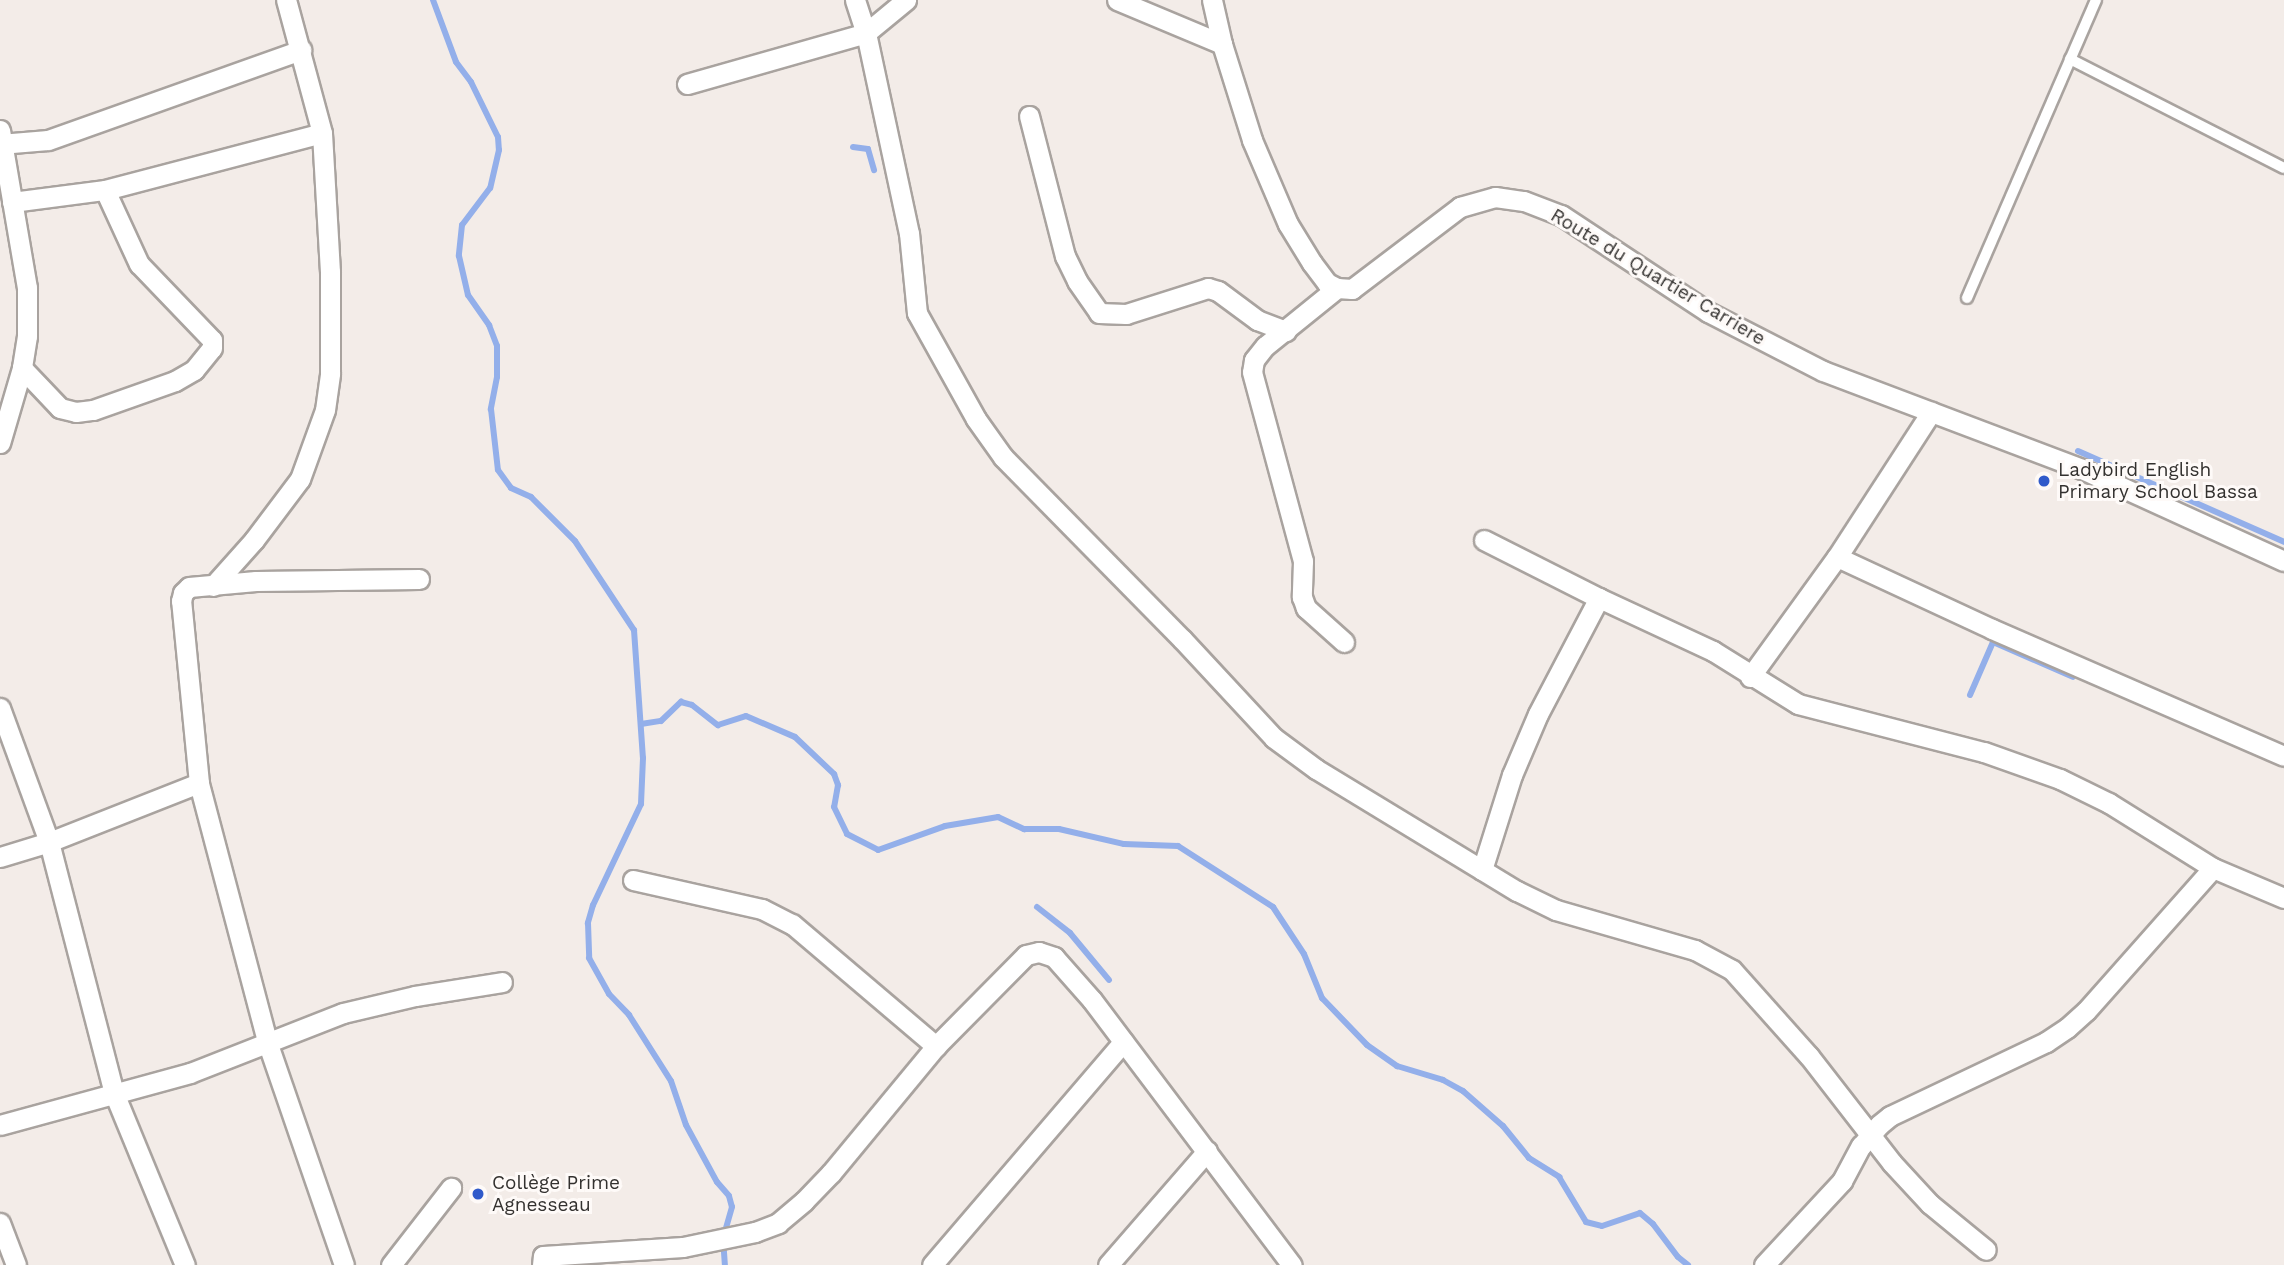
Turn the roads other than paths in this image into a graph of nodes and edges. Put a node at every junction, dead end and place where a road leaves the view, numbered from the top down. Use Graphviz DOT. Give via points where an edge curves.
graph roads {
  1 [pos="286,0"];
  2 [pos="855,0"];
  3 [pos="906,0"];
  4 [pos="1118,0"];
  5 [pos="1212,0"];
  6 [pos="2096,0"];
  7 [pos="866,33"];
  8 [pos="1222,44"];
  9 [pos="301,50"];
  10 [pos="2070,59"];
  11 [pos="687,84"];
  12 [pos="1029,116"];
  13 [pos="322,133"];
  14 [pos="1,140"];
  15 [pos="2284,168"];
  16 [pos="105,190"];
  17 [pos="12,202"];
  18 [pos="1337,288"];
  19 [pos="1967,298"];
  20 [pos="1286,331"];
  21 [pos="22,368"];
  22 [pos="1931,412"];
  23 [pos="0,443"];
  24 [pos="1484,540"];
  25 [pos="1837,557"];
  26 [pos="2284,561"];
  27 [pos="419,579"];
  28 [pos="213,586"];
  29 [pos="1599,598"];
  30 [pos="1344,642"];
  31 [pos="1751,677"];
  32 [pos="0,708"];
  33 [pos="2284,756"];
  34 [pos="199,783"];
  35 [pos="49,842"];
  36 [pos="0,858"];
  37 [pos="2213,868"];
  38 [pos="1482,870"];
  39 [pos="632,880"];
  40 [pos="2284,898"];
  41 [pos="502,982"];
  42 [pos="267,1041"];
  43 [pos="1123,1042"];
  44 [pos="936,1046"];
  45 [pos="114,1093"];
  46 [pos="0,1125"];
  47 [pos="1871,1133"];
  48 [pos="1207,1151"];
  49 [pos="451,1188"];
  50 [pos="0,1223"];
  51 [pos="1986,1250"];
  52 [pos="16,1265"];
  53 [pos="185,1265"];
  54 [pos="344,1265"];
  55 [pos="391,1265"];
  56 [pos="542,1265"];
  57 [pos="932,1265"];
  58 [pos="1108,1265"];
  59 [pos="1292,1265"];
  60 [pos="1764,1265"];
  1 -- 9 [label="street"];
  2 -- 7 [label="street"];
  3 -- 7 [label="street"];
  4 -- 8 [label="street"];
  5 -- 8 [label="street"];
  6 -- 10 [label="lane"];
  7 -- 11 [label="street"];
  7 -- 38 [label="street" via="909,233 917,313 975,419 1003,457 1274,738"];
  8 -- 18 [label="street" via="1252,140 1288,224 1312,264"];
  9 -- 13 [label="street"];
  9 -- 14 [label="street" via="48,140"];
  10 -- 15 [label="lane"];
  10 -- 19 [label="lane"];
  12 -- 20 [label="street" via="1065,256 1099,313 1126,314 1208,288 1257,320"];
  13 -- 16 [label="street"];
  13 -- 28 [label="street" via="330,272 330,373 325,410 300,479"];
  14 -- 17 [label="street"];
  16 -- 17 [label="street"];
  16 -- 21 [label="street" via="139,264 212,340 212,348 194,370 175,381 76,412 61,408"];
  17 -- 21 [label="street" via="27,288"];
  18 -- 20 [label="street"];
  18 -- 22 [label="street, Route du Quartier Carriere" via="1352,289 1460,206 1495,197 1524,201 1561,215 1708,312 1823,372"];
  20 -- 30 [label="street" via="1254,360 1252,372 1303,561 1302,597 1311,613"];
  21 -- 23 [label="street"];
  22 -- 25 [label="street"];
  22 -- 26 [label="street, Route du Quartier Carriere" via="2082,469"];
  24 -- 29 [label="street"];
  25 -- 31 [label="street"];
  25 -- 33 [label="street"];
  27 -- 28 [label="street" via="256,581"];
  28 -- 34 [label="street" via="189,587 181,601"];
  29 -- 31 [label="street" via="1713,651"];
  29 -- 38 [label="street" via="1532,726"];
  31 -- 37 [label="street" via="1798,704 1984,752 2060,779 2109,803"];
  32 -- 35 [label="street"];
  34 -- 35 [label="street"];
  34 -- 42 [label="street"];
  35 -- 36 [label="street"];
  35 -- 45 [label="street"];
  37 -- 40 [label="street"];
  37 -- 47 [label="street" via="2067,1028 1890,1116"];
  38 -- 47 [label="street" via="1556,910 1695,950 1732,970"];
  39 -- 44 [label="street" via="762,908 792,924"];
  41 -- 42 [label="street" via="343,1013"];
  42 -- 45 [label="street" via="190,1073"];
  42 -- 54 [label="street"];
  43 -- 44 [label="street" via="1054,957 1039,953 1026,955"];
  43 -- 48 [label="street"];
  43 -- 57 [label="street"];
  44 -- 56 [label="street" via="831,1173 778,1223 683,1247 543,1256"];
  45 -- 46 [label="street"];
  45 -- 53 [label="street"];
  47 -- 51 [label="street" via="1930,1204"];
  47 -- 60 [label="street" via="1842,1181"];
  48 -- 58 [label="street"];
  48 -- 59 [label="street"];
  49 -- 55 [label="street"];
  50 -- 52 [label="street"];
}
